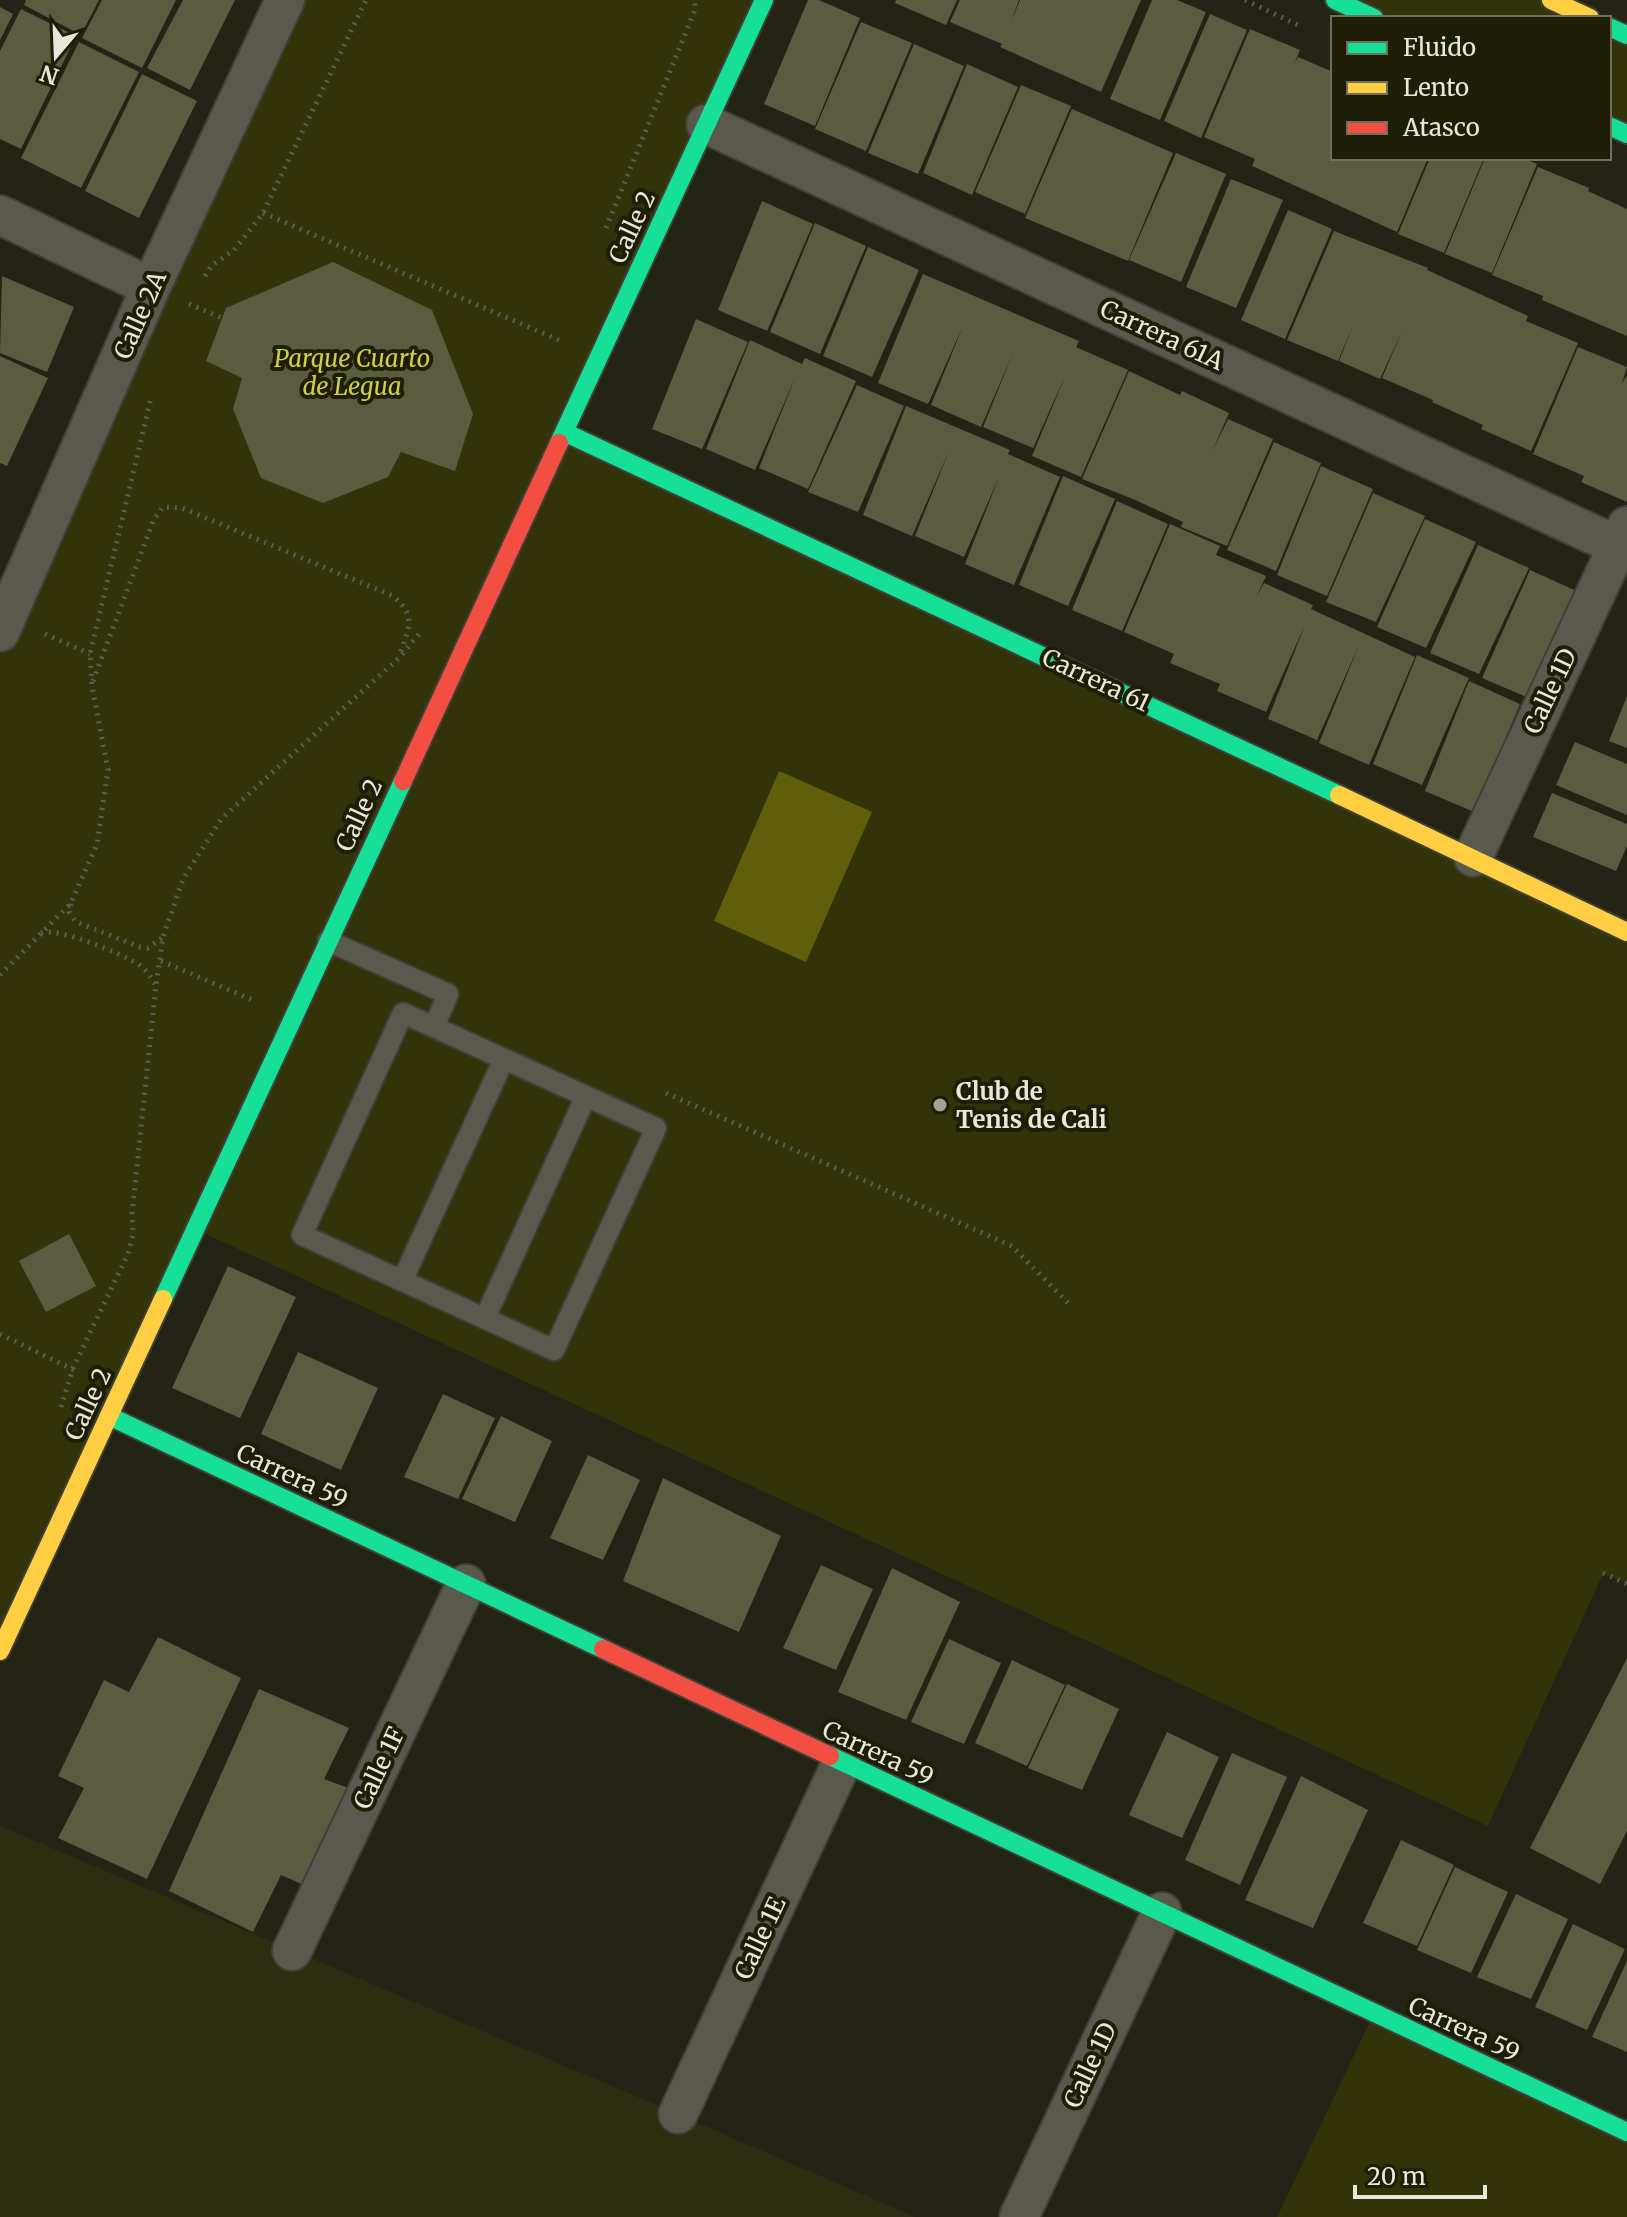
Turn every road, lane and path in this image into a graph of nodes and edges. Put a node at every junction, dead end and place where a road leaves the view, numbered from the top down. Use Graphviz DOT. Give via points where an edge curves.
graph roads {
  1 [pos="285,0"];
  2 [pos="366,0"];
  3 [pos="695,0"];
  4 [pos="764,0"];
  5 [pos="1245,0"];
  6 [pos="1551,0"];
  7 [pos="1338,1"];
  8 [pos="1370,16"];
  9 [pos="1586,16"];
  10 [pos="1308,29"];
  11 [pos="706,124"];
  12 [pos="263,213"];
  13 [pos="0,215"];
  14 [pos="601,240"];
  15 [pos="203,278"];
  16 [pos="151,287"];
  17 [pos="195,290"];
  18 [pos="181,314"];
  19 [pos="566,326"];
  20 [pos="560,341"];
  21 [pos="555,354"];
  22 [pos="153,394"];
  23 [pos="564,432"];
  24 [pos="1622,536"];
  25 [pos="2,621"];
  26 [pos="427,625"];
  27 [pos="90,654"];
  28 [pos="399,658"];
  29 [pos="92,686"];
  30 [pos="1473,857"];
  31 [pos="71,903"];
  32 [pos="1627,932"];
  33 [pos="37,935"];
  34 [pos="163,937"];
  35 [pos="328,941"];
  36 [pos="161,961"];
  37 [pos="0,975"];
  38 [pos="156,985"];
  39 [pos="293,1017"];
  40 [pos="434,1027"];
  41 [pos="504,1059"];
  42 [pos="662,1091"];
  43 [pos="586,1096"];
  44 [pos="402,1281"];
  45 [pos="1070,1305"];
  46 [pos="485,1318"];
  47 [pos="0,1334"];
  48 [pos="73,1368"];
  49 [pos="109,1416"];
  50 [pos="58,1420"];
  51 [pos="1603,1573"];
  52 [pos="466,1584"];
  53 [pos="1627,1584"];
  54 [pos="0,1651"];
  55 [pos="842,1762"];
  56 [pos="1162,1912"];
  57 [pos="292,1951"];
  58 [pos="678,2114"];
  59 [pos="1627,2132"];
  60 [pos="1019,2217"];
  1 -- 16 [label="street, Calle 2A"];
  2 -- 12 [label="path"];
  3 -- 14 [label="path"];
  4 -- 11 [label="street, Calle 2"];
  5 -- 10 [label="path"];
  6 -- 9 [label="street"];
  7 -- 8 [label="street"];
  11 -- 23 [label="street, Calle 2"];
  11 -- 24 [label="street, Carrera 61A"];
  12 -- 15 [label="path"];
  12 -- 20 [label="path"];
  13 -- 16 [label="street"];
  16 -- 25 [label="street, Calle 2A"];
  17 -- 18 [label="path"];
  19 -- 20 [label="path"];
  20 -- 21 [label="path"];
  22 -- 27 [label="path"];
  23 -- 30 [label="street, Carrera 61"];
  23 -- 35 [label="street, Calle 2"];
  24 -- 30 [label="street, Calle 1D"];
  25 -- 27 [label="path"];
  26 -- 28 [label="path"];
  27 -- 29 [label="path"];
  28 -- 29 [label="path" via="410,623 407,607 393,596 182,508 163,507"];
  28 -- 34 [label="path" via="221,819 183,879"];
  29 -- 31 [label="path" via="108,770 97,844"];
  30 -- 32 [label="street, Carrera 61"];
  31 -- 33 [label="path"];
  31 -- 34 [label="path" via="69,912 76,922 140,947 148,948"];
  33 -- 37 [label="path"];
  33 -- 38 [label="path" via="49,931 76,938 138,964"];
  34 -- 36 [label="path"];
  35 -- 39 [label="street, Calle 2"];
  35 -- 40 [label="lane" via="448,994"];
  36 -- 38 [label="path"];
  36 -- 39 [label="path"];
  38 -- 48 [label="path" via="133,1234"];
  39 -- 49 [label="street, Calle 2"];
  40 -- 41 [label="lane"];
  40 -- 44 [label="lane" via="403,1013 302,1235"];
  41 -- 43 [label="lane"];
  41 -- 44 [label="lane"];
  42 -- 45 [label="path" via="1012,1246"];
  43 -- 46 [label="lane"];
  43 -- 46 [label="lane" via="656,1128 554,1350"];
  44 -- 46 [label="lane"];
  47 -- 48 [label="path"];
  48 -- 49 [label="path"];
  48 -- 50 [label="path"];
  49 -- 52 [label="street, Carrera 59"];
  49 -- 54 [label="street, Calle 2"];
  51 -- 53 [label="path"];
  52 -- 55 [label="street, Carrera 59"];
  52 -- 57 [label="street, Calle 1F"];
  55 -- 56 [label="street, Carrera 59"];
  55 -- 58 [label="street, Calle 1E"];
  56 -- 59 [label="street, Carrera 59"];
  56 -- 60 [label="street, Calle 1D"];
}
